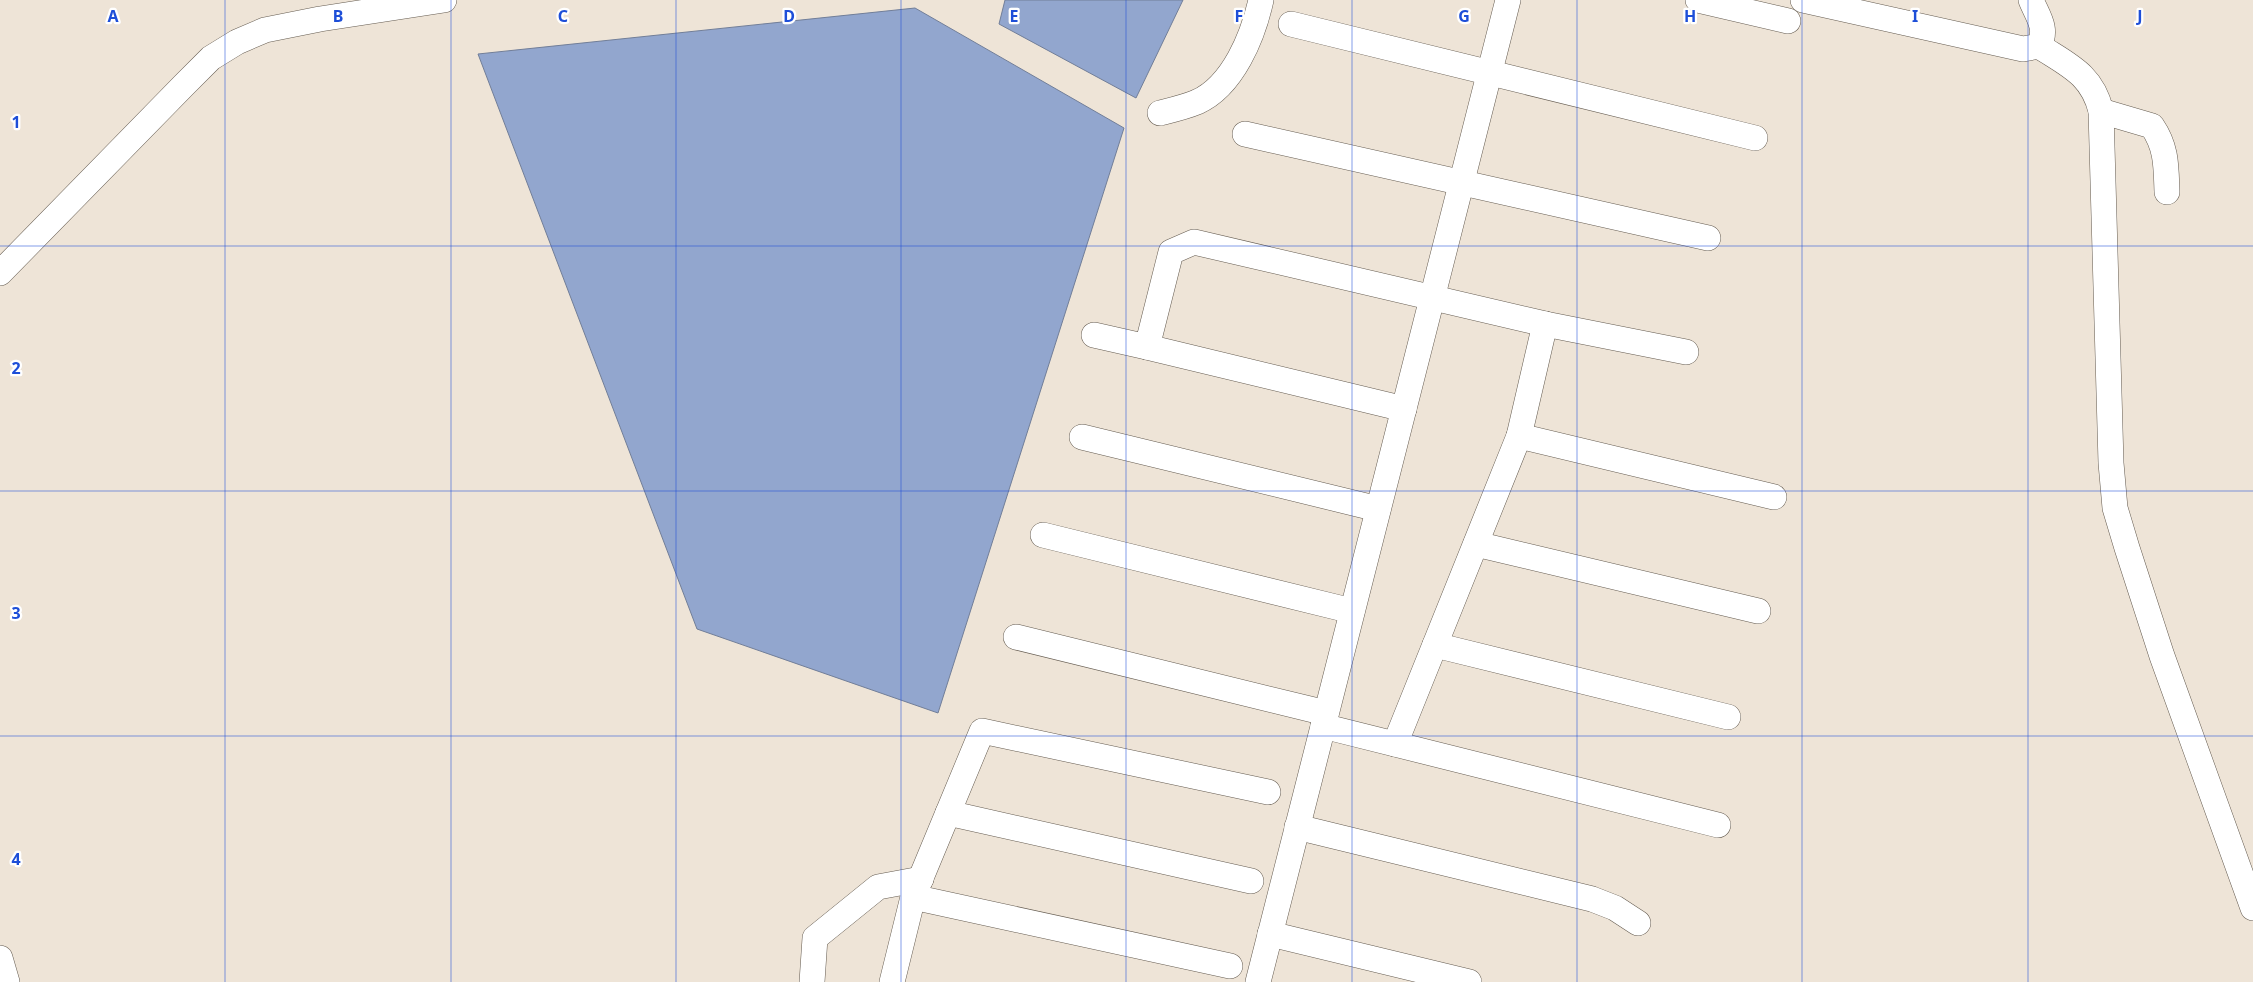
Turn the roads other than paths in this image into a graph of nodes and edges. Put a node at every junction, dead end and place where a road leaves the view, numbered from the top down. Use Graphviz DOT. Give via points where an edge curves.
graph roads {
  1 [pos="444,0"];
  2 [pos="1262,0"];
  3 [pos="1508,0"];
  4 [pos="1698,0"];
  5 [pos="1803,0"];
  6 [pos="2031,0"];
  7 [pos="1788,21"];
  8 [pos="1291,24"];
  9 [pos="2039,46"];
  10 [pos="1490,72"];
  11 [pos="2113,113"];
  12 [pos="1160,114"];
  13 [pos="1245,134"];
  14 [pos="1755,138"];
  15 [pos="1462,184"];
  16 [pos="2167,192"];
  17 [pos="1708,238"];
  18 [pos="0,274"];
  19 [pos="1432,298"];
  20 [pos="1545,324"];
  21 [pos="1094,335"];
  22 [pos="1147,347"];
  23 [pos="1686,352"];
  24 [pos="1404,410"];
  25 [pos="1519,436"];
  26 [pos="1082,437"];
  27 [pos="1774,497"];
  28 [pos="1378,510"];
  29 [pos="1043,535"];
  30 [pos="1476,544"];
  31 [pos="1352,611"];
  32 [pos="1758,611"];
  33 [pos="1016,637"];
  34 [pos="1435,645"];
  35 [pos="1728,717"];
  36 [pos="1325,719"];
  37 [pos="1394,744"];
  38 [pos="1268,792"];
  39 [pos="948,812"];
  40 [pos="1718,825"];
  41 [pos="1297,827"];
  42 [pos="1251,881"];
  43 [pos="917,888"];
  44 [pos="2253,908"];
  45 [pos="1638,923"];
  46 [pos="1270,934"];
  47 [pos="0,958"];
  48 [pos="1230,966"];
  49 [pos="7,982"];
  50 [pos="812,982"];
  51 [pos="892,982"];
  52 [pos="1258,982"];
  53 [pos="1469,982"];
  1 -- 18 [label="street" via="265,30 211,58"];
  2 -- 12 [label="street" via="1233,69 1216,89 1198,102"];
  3 -- 10 [label="street"];
  4 -- 7 [label="street"];
  5 -- 9 [label="street" via="2023,49"];
  6 -- 9 [label="street" via="2044,36"];
  8 -- 10 [label="street"];
  9 -- 11 [label="street" via="2088,80"];
  10 -- 14 [label="street"];
  10 -- 15 [label="street"];
  11 -- 16 [label="street" via="2152,126 2161,139 2166,157"];
  11 -- 44 [label="street" via="2111,463 2115,508 2162,656"];
  13 -- 15 [label="street"];
  15 -- 17 [label="street"];
  15 -- 19 [label="street"];
  19 -- 20 [label="street"];
  19 -- 22 [label="street" via="1194,242 1171,252"];
  19 -- 24 [label="street"];
  20 -- 23 [label="street"];
  20 -- 25 [label="street"];
  21 -- 22 [label="street"];
  22 -- 24 [label="street"];
  24 -- 28 [label="street"];
  25 -- 27 [label="street"];
  25 -- 30 [label="street"];
  26 -- 28 [label="street"];
  28 -- 31 [label="street"];
  29 -- 31 [label="street"];
  30 -- 32 [label="street"];
  30 -- 34 [label="street"];
  31 -- 36 [label="street"];
  33 -- 36 [label="street"];
  34 -- 35 [label="street"];
  34 -- 37 [label="street"];
  36 -- 37 [label="street"];
  36 -- 41 [label="street"];
  37 -- 40 [label="street"];
  38 -- 39 [label="street" via="982,731"];
  39 -- 42 [label="street"];
  39 -- 43 [label="street"];
  41 -- 45 [label="street" via="1592,899 1615,908"];
  41 -- 46 [label="street"];
  43 -- 48 [label="street"];
  43 -- 50 [label="street" via="878,887 815,938"];
  43 -- 51 [label="street"];
  46 -- 52 [label="street"];
  46 -- 53 [label="street"];
  47 -- 49 [label="street"];
}
